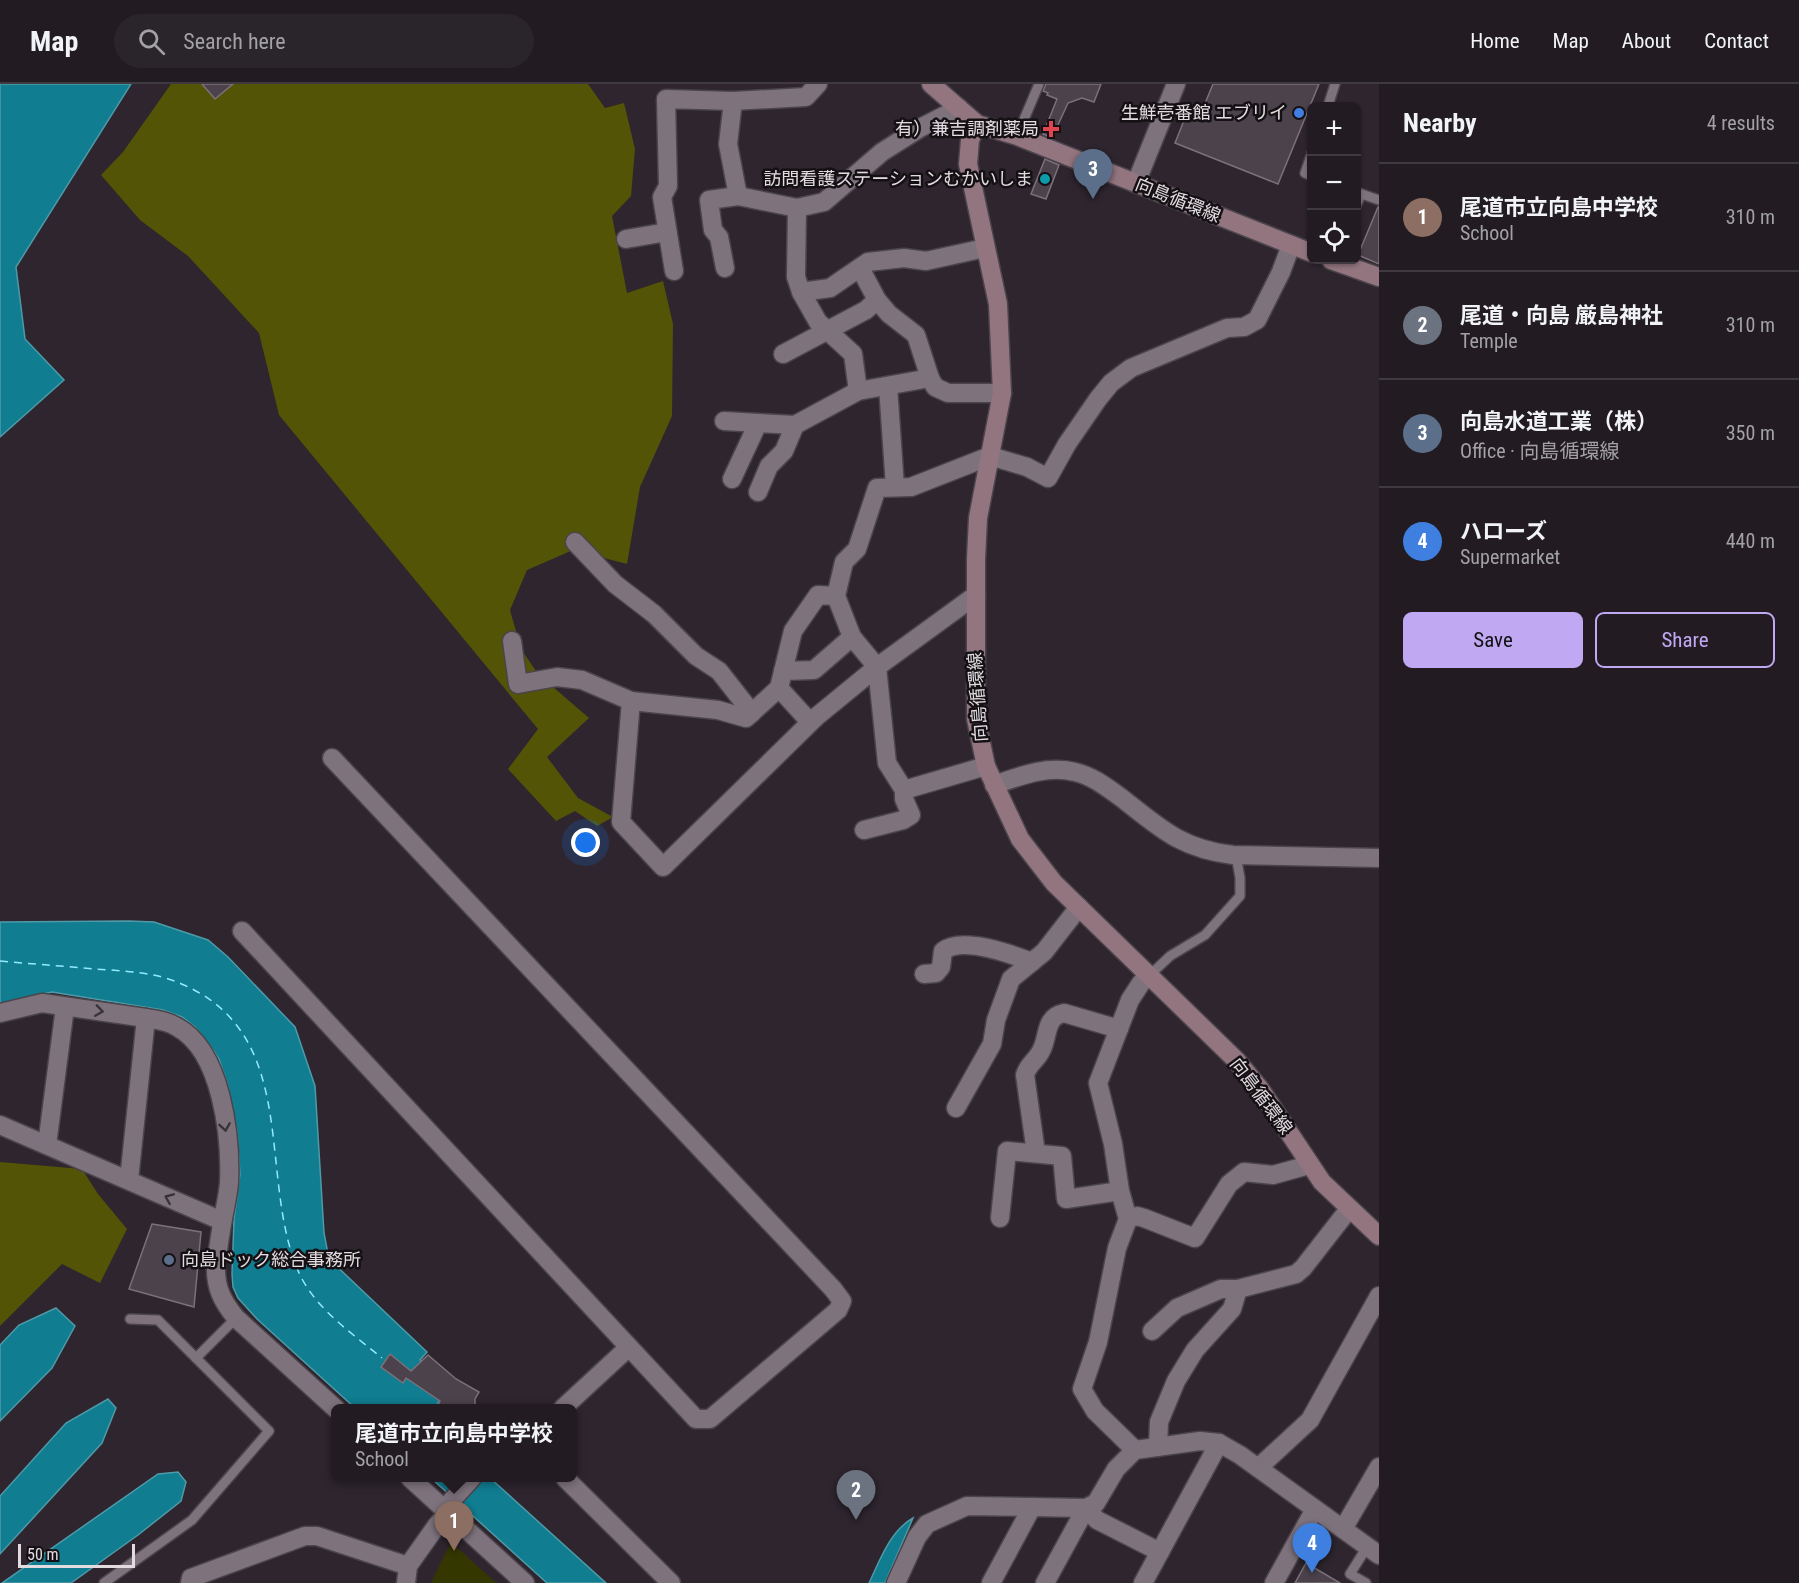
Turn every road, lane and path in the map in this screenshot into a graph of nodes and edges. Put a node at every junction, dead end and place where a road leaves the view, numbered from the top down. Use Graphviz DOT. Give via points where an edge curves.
graph roads {
  1 [pos="818,84"];
  2 [pos="931,84"];
  3 [pos="1040,84"];
  4 [pos="1176,84"];
  5 [pos="1335,84"];
  6 [pos="733,101"];
  7 [pos="1329,102"];
  8 [pos="959,108"];
  9 [pos="977,124"];
  10 [pos="1017,136"];
  11 [pos="1136,183"];
  12 [pos="1361,194"];
  13 [pos="738,196"];
  14 [pos="1379,200"];
  15 [pos="797,208"];
  16 [pos="667,232"];
  17 [pos="626,239"];
  18 [pos="1291,245"];
  19 [pos="985,248"];
  20 [pos="1307,251"];
  21 [pos="1345,264"];
  22 [pos="725,268"];
  23 [pos="860,268"];
  24 [pos="674,272"];
  25 [pos="1379,277"];
  26 [pos="801,292"];
  27 [pos="877,300"];
  28 [pos="827,331"];
  29 [pos="783,354"];
  30 [pos="930,378"];
  31 [pos="888,386"];
  32 [pos="858,391"];
  33 [pos="1002,393"];
  34 [pos="724,421"];
  35 [pos="758,423"];
  36 [pos="795,425"];
  37 [pos="990,456"];
  38 [pos="732,479"];
  39 [pos="895,487"];
  40 [pos="758,492"];
  41 [pos="575,542"];
  42 [pos="976,595"];
  43 [pos="836,596"];
  44 [pos="852,637"];
  45 [pos="512,641"];
  46 [pos="877,667"];
  47 [pos="781,680"];
  48 [pos="631,701"];
  49 [pos="752,713"];
  50 [pos="810,722"];
  51 [pos="332,758"];
  52 [pos="986,766"];
  53 [pos="994,785"];
  54 [pos="904,790"];
  55 [pos="864,830"];
  56 [pos="1236,855"];
  57 [pos="1379,858"];
  58 [pos="1079,907"];
  59 [pos="242,931"];
  60 [pos="1032,962"];
  61 [pos="924,974"];
  62 [pos="1150,975"];
  63 [pos="64,1007"];
  64 [pos="0,1013"];
  65 [pos="146,1018"];
  66 [pos="1119,1029"];
  67 [pos="956,1108"];
  68 [pos="0,1125"];
  69 [pos="47,1145"];
  70 [pos="1036,1153"];
  71 [pos="1309,1165"];
  72 [pos="129,1180"];
  73 [pos="1120,1191"];
  74 [pos="1349,1209"];
  75 [pos="1000,1218"];
  76 [pos="1128,1219"];
  77 [pos="222,1221"];
  78 [pos="1379,1236"];
  79 [pos="1238,1289"];
  80 [pos="1379,1296"];
  81 [pos="236,1318"];
  82 [pos="130,1319"];
  83 [pos="1152,1331"];
  84 [pos="629,1347"];
  85 [pos="196,1358"];
  86 [pos="331,1404"];
  87 [pos="567,1404"];
  88 [pos="1219,1443"];
  89 [pos="1158,1447"];
  90 [pos="1135,1450"];
  91 [pos="1379,1467"];
  92 [pos="1258,1468"];
  93 [pos="416,1482"];
  94 [pos="469,1482"];
  95 [pos="569,1482"];
  96 [pos="450,1507"];
  97 [pos="1032,1507"];
  98 [pos="1086,1508"];
  99 [pos="1315,1509"];
  100 [pos="1343,1529"];
  101 [pos="1373,1551"];
  102 [pos="1160,1552"];
  103 [pos="407,1574"];
  104 [pos="104,1583"];
  105 [pos="190,1583"];
  106 [pos="525,1583"];
  107 [pos="671,1583"];
  108 [pos="896,1583"];
  109 [pos="991,1583"];
  110 [pos="1045,1583"];
  111 [pos="1143,1583"];
  112 [pos="1274,1583"];
  113 [pos="1366,1583"];
  1 -- 6 [label="street" via="806,96"];
  2 -- 8 [label="main road, 向島循環線"];
  3 -- 10 [label="lane"];
  4 -- 11 [label="street"];
  5 -- 7 [label="lane"];
  6 -- 13 [label="street" via="728,144"];
  6 -- 16 [label="street" via="666,99 668,186 662,197"];
  8 -- 9 [label="main road, 向島循環線"];
  8 -- 15 [label="street" via="882,152 824,202"];
  9 -- 10 [label="main road, 向島循環線"];
  9 -- 19 [label="main road, 向島循環線" via="970,140 968,164"];
  10 -- 11 [label="main road, 向島循環線"];
  11 -- 18 [label="main road, 向島循環線"];
  12 -- 14 [label="lane"];
  13 -- 15 [label="street"];
  13 -- 22 [label="street" via="709,200 712,230 719,237"];
  15 -- 26 [label="street" via="796,277"];
  16 -- 17 [label="street"];
  16 -- 24 [label="street"];
  18 -- 20 [label="main road, 向島循環線"];
  18 -- 37 [label="street" via="1257,320 1244,327 1227,328 1131,368 1111,383 1048,478 1028,467"];
  19 -- 23 [label="street" via="926,261 904,258 868,262"];
  19 -- 33 [label="main road, 向島循環線" via="998,304"];
  21 -- 25 [label="main road"];
  23 -- 26 [label="street" via="830,288"];
  23 -- 27 [label="street"];
  26 -- 28 [label="street"];
  27 -- 28 [label="street"];
  27 -- 30 [label="street" via="916,335"];
  28 -- 29 [label="street"];
  28 -- 32 [label="street" via="854,354"];
  30 -- 31 [label="street"];
  30 -- 33 [label="street" via="935,387 948,393"];
  31 -- 32 [label="street"];
  31 -- 39 [label="street"];
  32 -- 36 [label="street"];
  33 -- 37 [label="main road, 向島循環線"];
  34 -- 35 [label="street"];
  35 -- 36 [label="street"];
  35 -- 38 [label="street"];
  36 -- 40 [label="street"];
  37 -- 39 [label="street" via="911,487"];
  37 -- 42 [label="main road, 向島循環線" via="978,518"];
  39 -- 43 [label="street" via="877,488 857,549 844,562"];
  41 -- 49 [label="street" via="615,584 654,614 696,656 719,671"];
  42 -- 46 [label="street"];
  42 -- 52 [label="main road, 向島循環線" via="976,719"];
  43 -- 44 [label="street"];
  43 -- 47 [label="street" via="818,595 793,631"];
  44 -- 46 [label="street"];
  44 -- 47 [label="street" via="814,670"];
  45 -- 48 [label="street" via="518,684 557,677 582,680"];
  46 -- 50 [label="street"];
  46 -- 54 [label="street" via="886,763"];
  47 -- 49 [label="street"];
  47 -- 50 [label="street"];
  48 -- 49 [label="street" via="718,710 746,718"];
  48 -- 50 [label="street" via="621,822 663,867"];
  51 -- 84 [label="street" via="842,1301 838,1310 710,1419 696,1419"];
  52 -- 53 [label="main road, 向島循環線"];
  52 -- 54 [label="street"];
  53 -- 56 [label="street" via="1032,772 1076,772 1104,785 1192,847"];
  53 -- 58 [label="main road, 向島循環線" via="1033,858"];
  54 -- 55 [label="street" via="911,815"];
  56 -- 57 [label="street"];
  56 -- 62 [label="lane" via="1240,896 1205,935 1170,956"];
  58 -- 60 [label="street"];
  58 -- 62 [label="main road, 向島循環線"];
  59 -- 84 [label="street"];
  60 -- 61 [label="street" via="975,946 949,946 943,951 936,973"];
  60 -- 67 [label="street" via="1011,980 992,1044"];
  62 -- 66 [label="street" via="1130,1000"];
  62 -- 71 [label="main road, 向島循環線" via="1250,1074"];
  63 -- 64 [label="street" via="42,1003"];
  63 -- 65 [label="street, one-way"];
  63 -- 69 [label="street"];
  65 -- 72 [label="street"];
  65 -- 77 [label="street, one-way" via="163,1021 187,1034 202,1051 216,1082 229,1153 229,1186"];
  66 -- 70 [label="street" via="1064,1013 1057,1014 1049,1024 1041,1052 1025,1075"];
  66 -- 73 [label="street" via="1098,1083"];
  68 -- 69 [label="street"];
  69 -- 72 [label="street"];
  70 -- 73 [label="street" via="1062,1156 1066,1199"];
  70 -- 75 [label="street" via="1007,1151"];
  71 -- 74 [label="main road, 向島循環線"];
  71 -- 76 [label="street" via="1273,1175 1244,1172 1229,1184 1195,1238 1137,1216"];
  77 -- 72 [label="street, one-way"];
  73 -- 76 [label="street"];
  74 -- 78 [label="main road, 向島循環線"];
  74 -- 79 [label="street" via="1296,1274"];
  76 -- 90 [label="street" via="1117,1248 1098,1341 1082,1389 1095,1412"];
  77 -- 81 [label="street" via="216,1279 219,1295"];
  79 -- 83 [label="street" via="1221,1289 1177,1308"];
  79 -- 89 [label="street" via="1232,1308 1176,1381 1159,1422"];
  80 -- 92 [label="street" via="1310,1420"];
  81 -- 85 [label="lane"];
  81 -- 86 [label="street"];
  82 -- 85 [label="lane" via="158,1320"];
  84 -- 87 [label="street"];
  85 -- 104 [label="lane" via="268,1431 192,1520"];
  88 -- 89 [label="street" via="1200,1441"];
  88 -- 92 [label="street"];
  88 -- 102 [label="street"];
  89 -- 90 [label="street"];
  90 -- 98 [label="street" via="1116,1469 1096,1503"];
  91 -- 100 [label="street"];
  92 -- 99 [label="street"];
  93 -- 96 [label="street"];
  94 -- 96 [label="street"];
  95 -- 107 [label="street"];
  96 -- 103 [label="street"];
  96 -- 106 [label="street"];
  97 -- 98 [label="street"];
  97 -- 108 [label="street" via="967,1506 927,1524"];
  97 -- 109 [label="street"];
  98 -- 102 [label="street" via="1097,1520"];
  98 -- 110 [label="street"];
  99 -- 100 [label="street"];
  99 -- 112 [label="street"];
  100 -- 101 [label="street"];
  101 -- 113 [label="lane" via="1350,1574"];
  102 -- 111 [label="street"];
  103 -- 105 [label="street" via="317,1536 305,1536 191,1578"];
}
